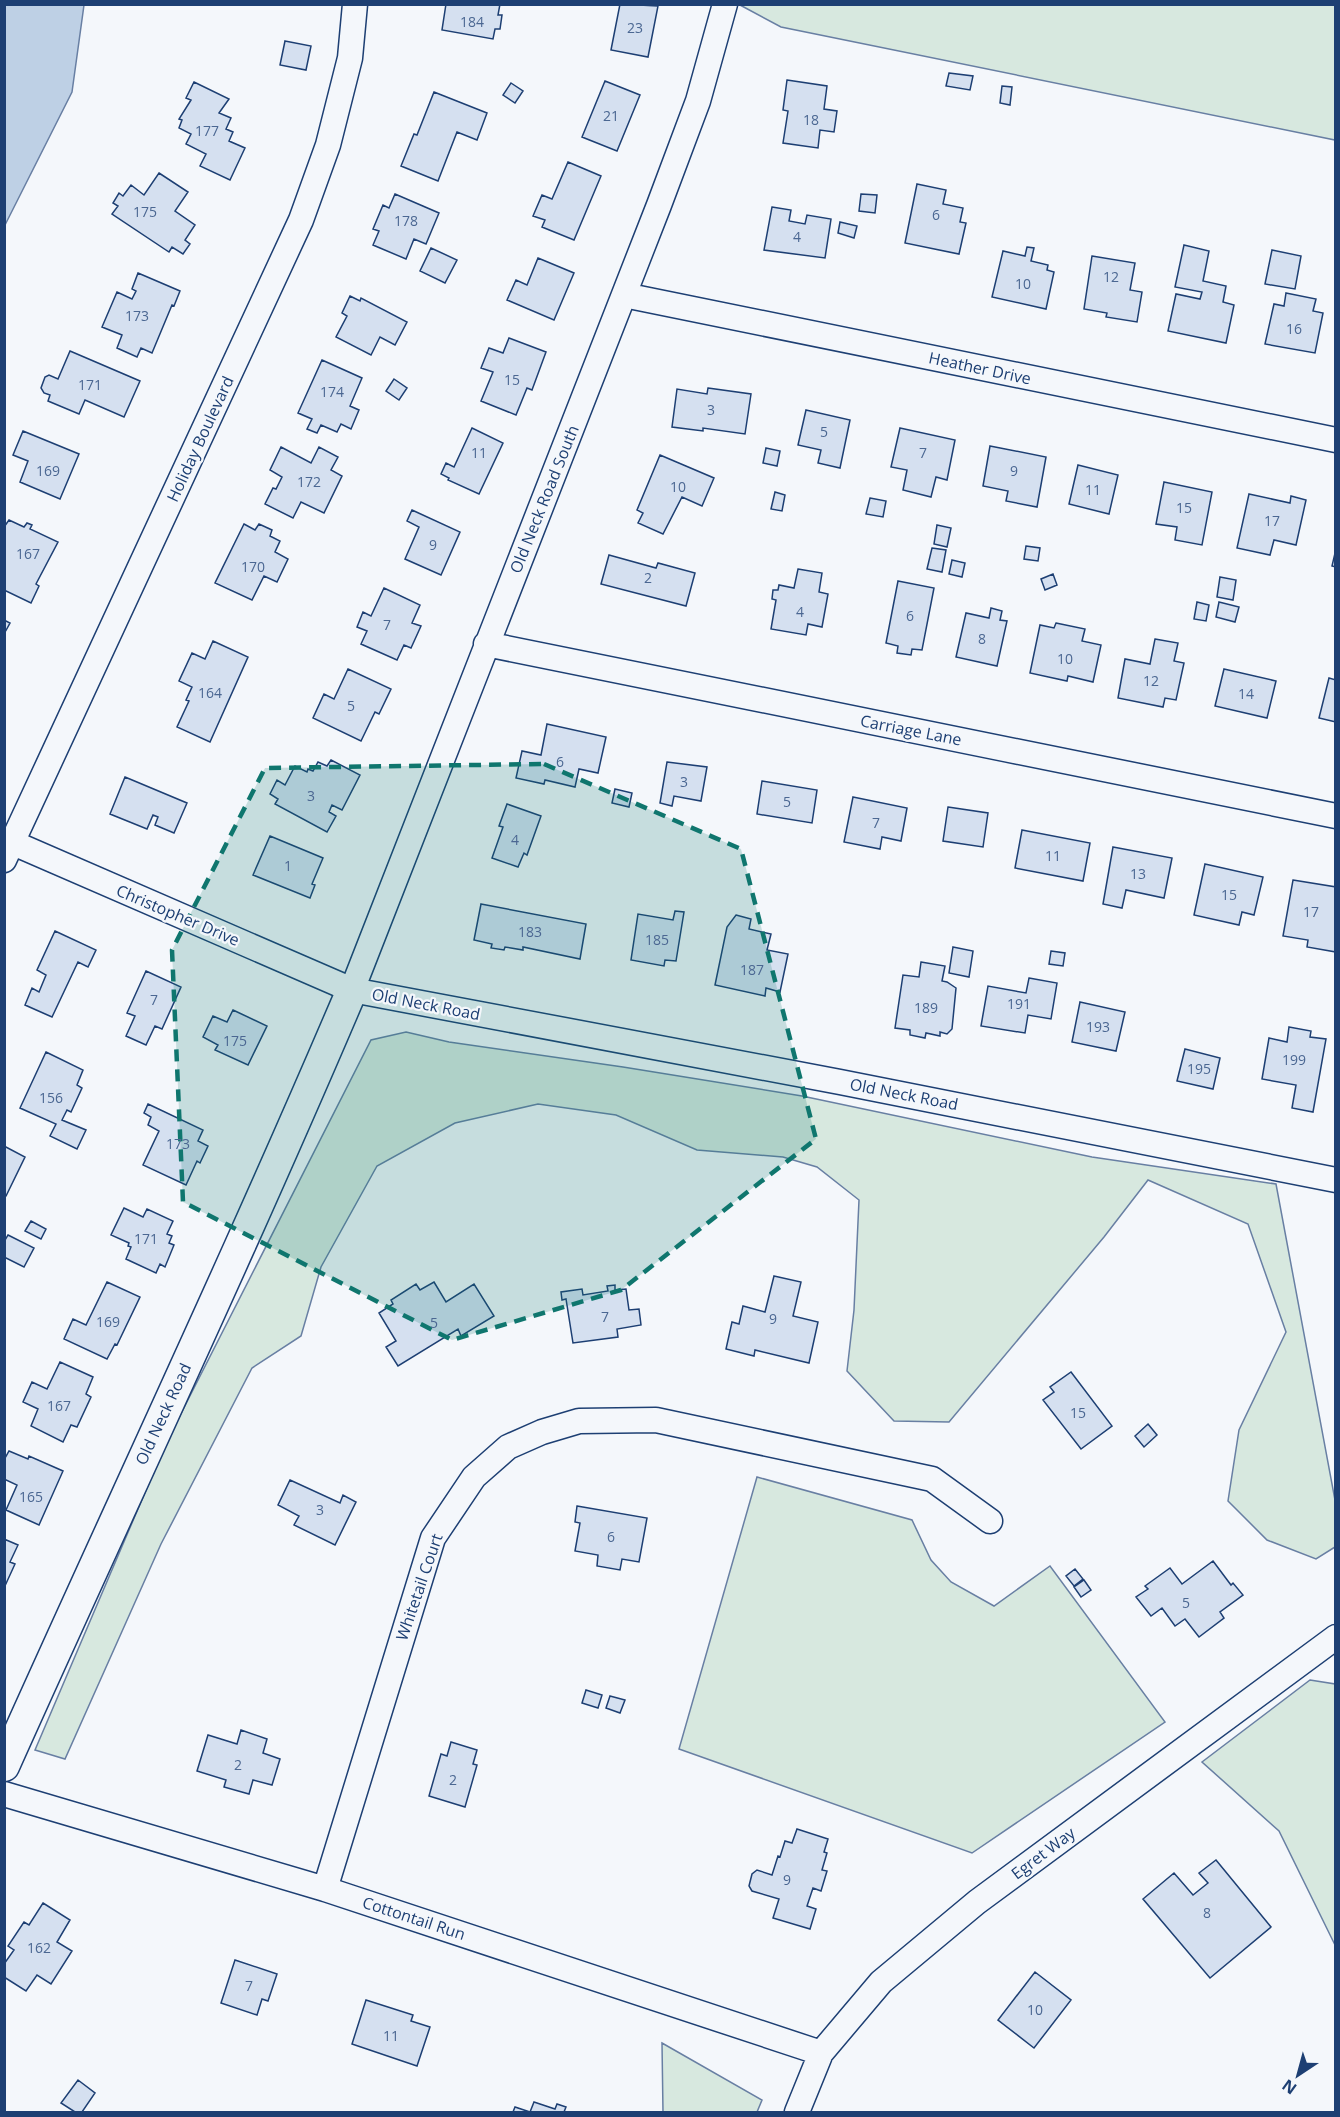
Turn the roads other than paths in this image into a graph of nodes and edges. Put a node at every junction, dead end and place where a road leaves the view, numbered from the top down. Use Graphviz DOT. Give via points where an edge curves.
graph roads {
  1 [pos="355,4"];
  2 [pos="725,4"];
  3 [pos="624,295"];
  4 [pos="1335,440"];
  5 [pos="486,644"];
  6 [pos="1335,816"];
  7 [pos="8,848"];
  8 [pos="352,990"];
  9 [pos="1335,1180"];
  10 [pos="990,1521"];
  11 [pos="1335,1637"];
  12 [pos="4,1766"];
  13 [pos="4,1794"];
  14 [pos="325,1889"];
  15 [pos="821,2053"];
  16 [pos="797,2112"];
  1 -- 7 [label="street, Holiday Boulevard" via="350,58 328,146 301,220"];
  2 -- 3 [label="street, Old Neck Road South" via="698,101"];
  3 -- 4 [label="street, Heather Drive"];
  3 -- 5 [label="street, Old Neck Road South"];
  5 -- 6 [label="street, Carriage Lane"];
  5 -- 8 [label="street, Old Neck Road South"];
  7 -- 8 [label="street, Christopher Drive"];
  8 -- 9 [label="street, Old Neck Road"];
  8 -- 12 [label="street, Old Neck Road" via="279,1162"];
  10 -- 14 [label="street, Whitetail Court" via="932,1479 656,1420 579,1421 508,1447 474,1477 433,1538"];
  11 -- 15 [label="street, Egret Way" via="977,1902 881,1982"];
  13 -- 14 [label="street, Cottontail Run"];
  14 -- 15 [label="street, Cottontail Run"];
  15 -- 16 [label="street, Egret Way"];
}
